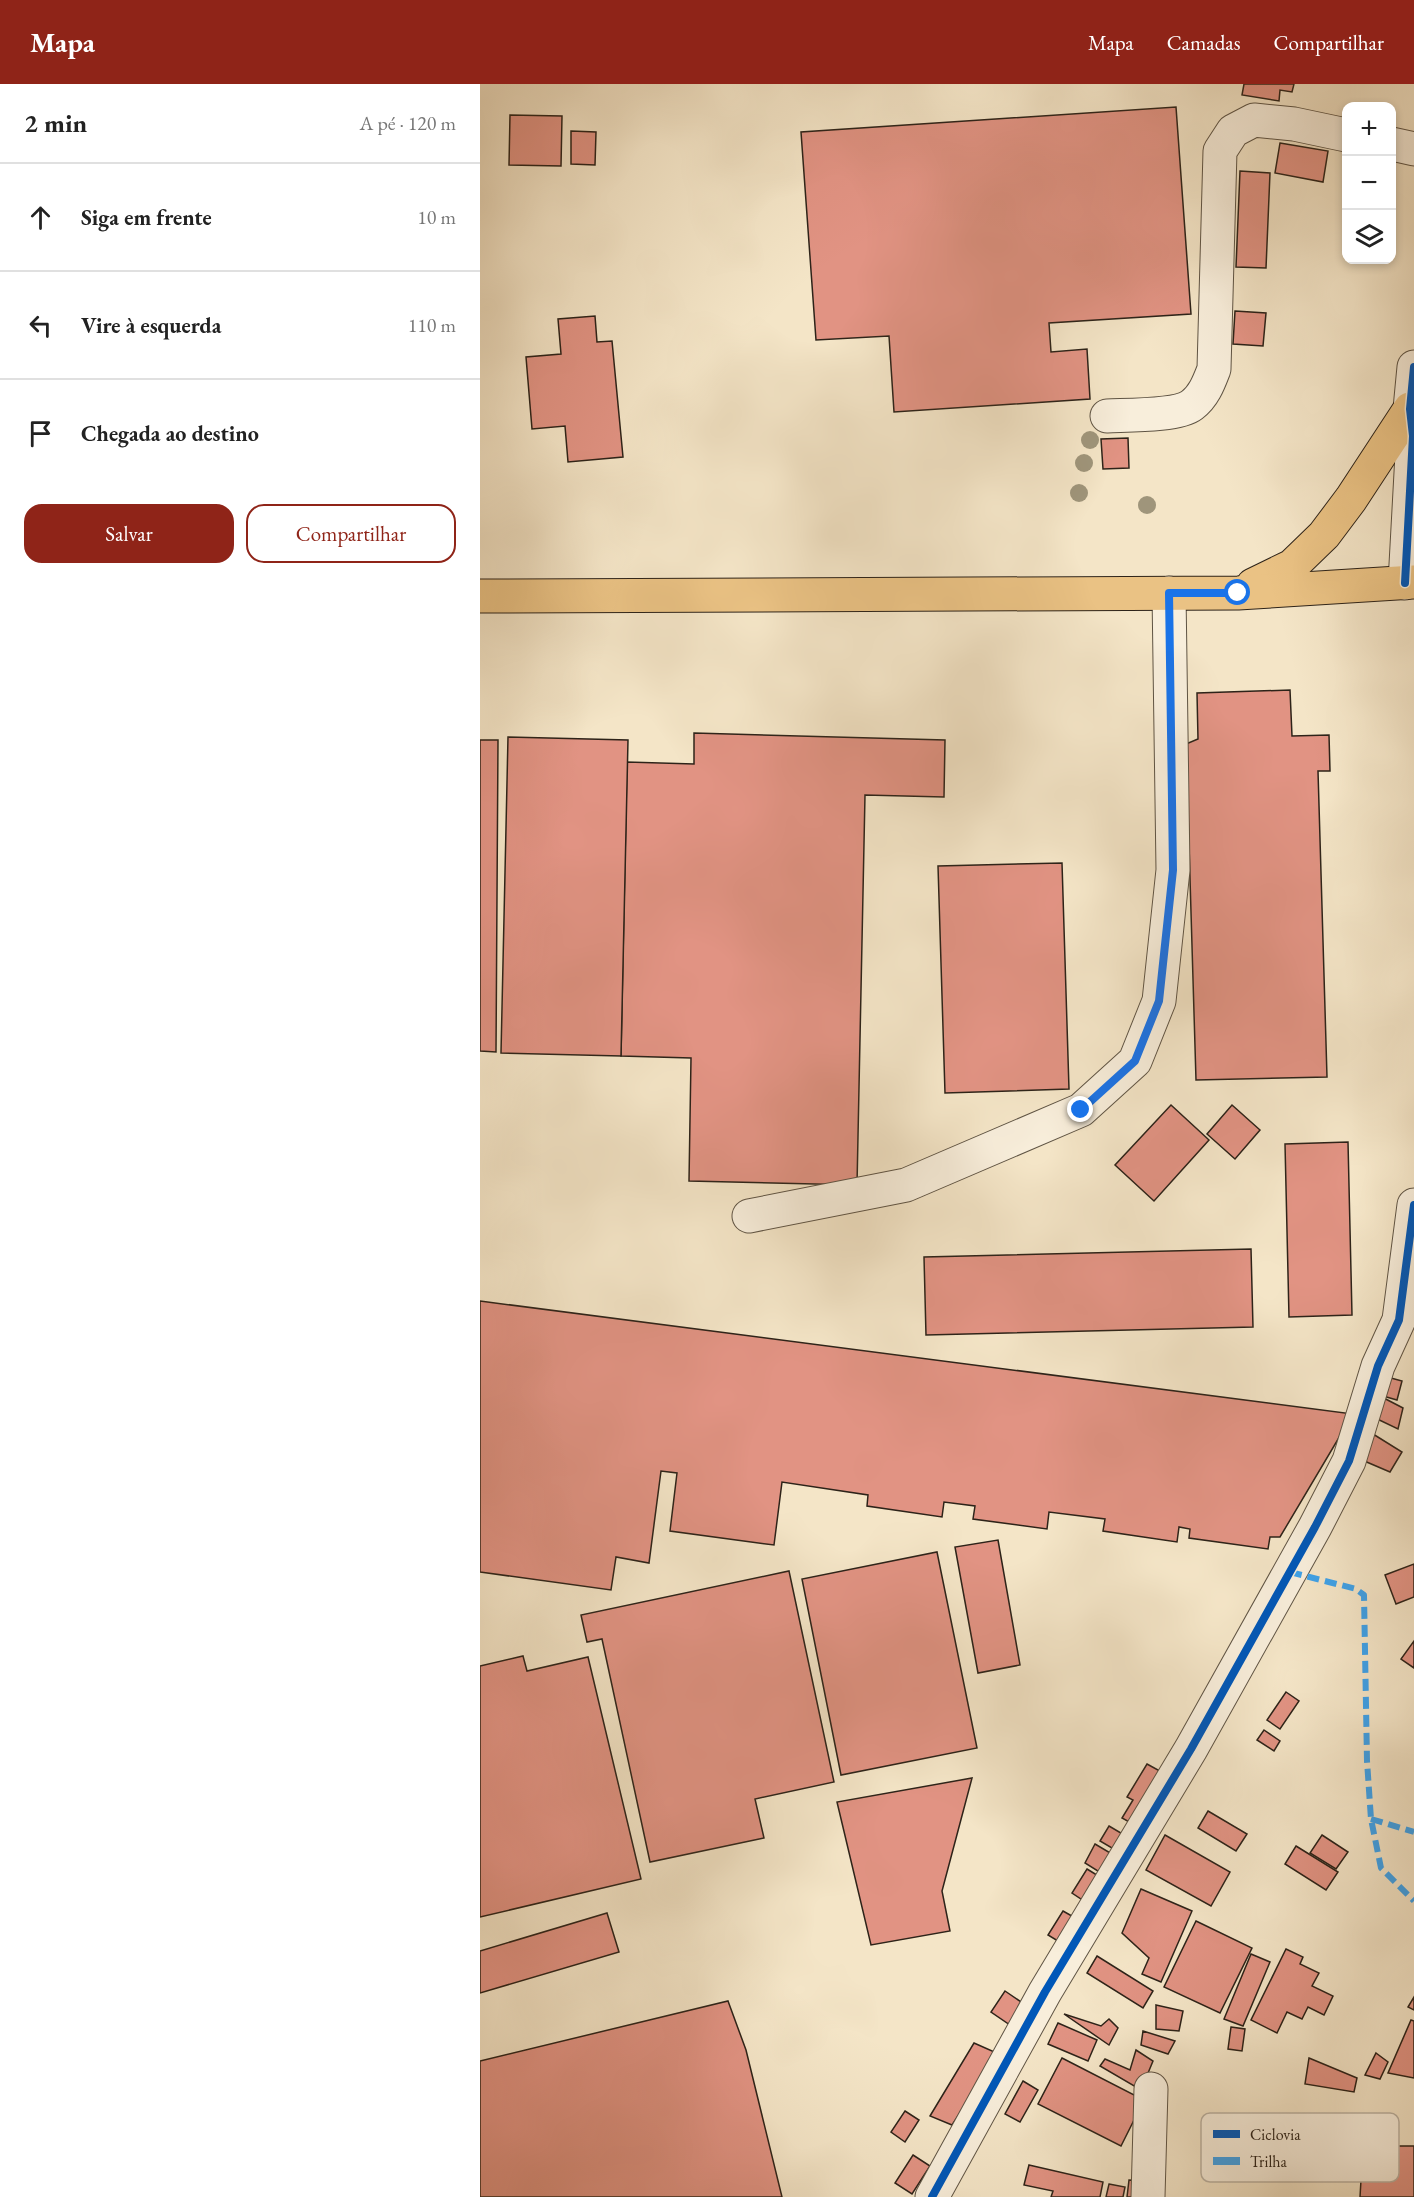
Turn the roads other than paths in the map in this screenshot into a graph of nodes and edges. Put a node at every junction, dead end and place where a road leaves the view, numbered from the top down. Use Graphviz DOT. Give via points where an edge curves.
graph roads {
  1 [pos="1342,134"];
  2 [pos="1396,145"];
  3 [pos="1414,149"];
  4 [pos="1414,367"];
  5 [pos="1107,416"];
  6 [pos="1412,428"];
  7 [pos="1409,582"];
  8 [pos="1169,593"];
  9 [pos="1238,593"];
  10 [pos="480,596"];
  11 [pos="1414,1205"];
  12 [pos="749,1216"];
  13 [pos="1151,2089"];
  14 [pos="932,2197"];
  15 [pos="1148,2197"];
  1 -- 5 [label="street" via="1254,120 1233,131 1220,151 1214,369 1206,390 1191,406 1177,412"];
  2 -- 3 [label="street"];
  4 -- 6 [label="street"];
  6 -- 7 [label="street"];
  6 -- 9 [label="main road" via="1324,535 1292,566"];
  7 -- 9 [label="main road"];
  8 -- 9 [label="main road"];
  8 -- 10 [label="main road"];
  8 -- 12 [label="street" via="1173,870 1159,1001 1135,1061 1081,1110 906,1185"];
  11 -- 14 [label="street" via="1399,1320 1378,1366 1349,1461 1191,1749 1045,1992"];
  13 -- 15 [label="street"];
}
